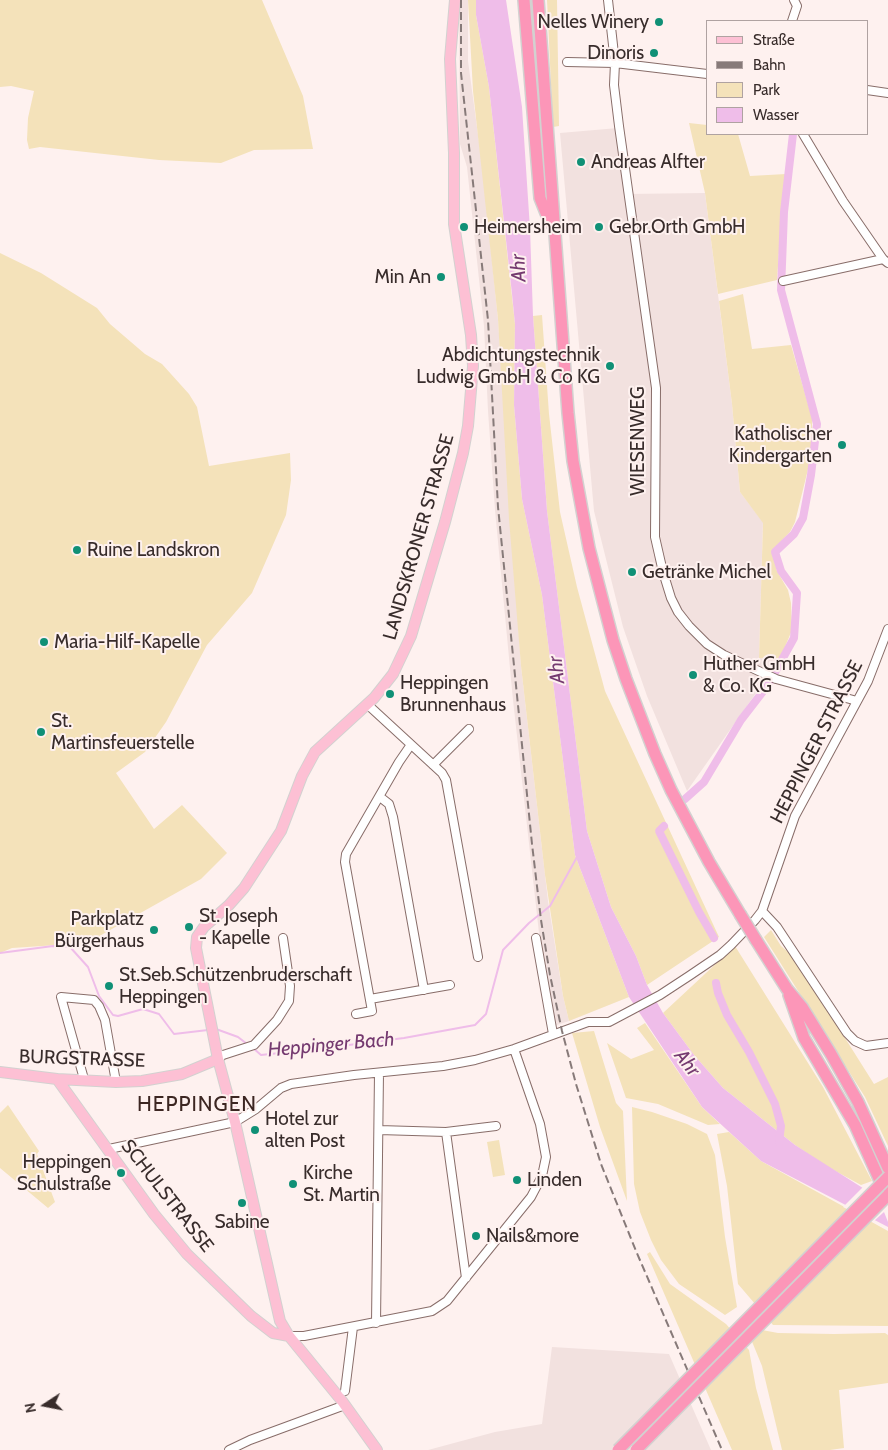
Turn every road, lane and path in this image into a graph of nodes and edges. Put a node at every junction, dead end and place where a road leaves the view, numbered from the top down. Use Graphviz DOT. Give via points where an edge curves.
graph roads {
  1 [pos="455,0"];
  2 [pos="524,0"];
  3 [pos="538,0"];
  4 [pos="608,0"];
  5 [pos="798,2"];
  6 [pos="792,20"];
  7 [pos="567,62"];
  8 [pos="615,63"];
  9 [pos="706,74"];
  10 [pos="868,90"];
  11 [pos="888,93"];
  12 [pos="804,135"];
  13 [pos="555,234"];
  14 [pos="885,261"];
  15 [pos="783,281"];
  16 [pos="888,630"];
  17 [pos="857,701"];
  18 [pos="367,704"];
  19 [pos="469,729"];
  20 [pos="410,746"];
  21 [pos="433,765"];
  22 [pos="380,797"];
  23 [pos="762,911"];
  24 [pos="283,938"];
  25 [pos="536,938"];
  26 [pos="478,957"];
  27 [pos="450,985"];
  28 [pos="787,989"];
  29 [pos="424,990"];
  30 [pos="370,1000"];
  31 [pos="356,1014"];
  32 [pos="553,1034"];
  33 [pos="888,1043"];
  34 [pos="514,1050"];
  35 [pos="218,1059"];
  36 [pos="0,1072"];
  37 [pos="379,1072"];
  38 [pos="57,1078"];
  39 [pos="84,1080"];
  40 [pos="116,1082"];
  41 [pos="235,1122"];
  42 [pos="496,1126"];
  43 [pos="379,1130"];
  44 [pos="446,1132"];
  45 [pos="108,1149"];
  46 [pos="888,1168"];
  47 [pos="888,1177"];
  48 [pos="888,1195"];
  49 [pos="888,1200"];
  50 [pos="466,1278"];
  51 [pos="376,1323"];
  52 [pos="353,1328"];
  53 [pos="289,1336"];
  54 [pos="345,1391"];
  55 [pos="345,1405"];
  56 [pos="229,1450"];
  57 [pos="377,1450"];
  58 [pos="618,1450"];
  59 [pos="636,1450"];
  1 -- 18 [label="main road, LANDSKRONER STRASSE" via="450,59 454,224 473,349 470,406 463,453 411,636 393,674"];
  2 -- 13 [label="highway" via="540,198"];
  3 -- 13 [label="highway"];
  4 -- 8 [label="street, WIESENWEG"];
  5 -- 6 [label="street"];
  7 -- 8 [label="street"];
  8 -- 9 [label="street"];
  8 -- 17 [label="street, WIESENWEG" via="619,126 656,388 655,537 671,598 689,626 724,655 773,678"];
  10 -- 11 [label="street"];
  12 -- 14 [label="street" via="843,201"];
  13 -- 28 [label="highway, bridge" via="573,461 589,548 606,614 641,720 671,790 709,862"];
  14 -- 15 [label="street"];
  16 -- 17 [label="street, HEPPINGER STRASSE"];
  17 -- 23 [label="street, HEPPINGER STRASSE" via="795,816"];
  18 -- 20 [label="street"];
  18 -- 35 [label="main road, LANDSKRONER STRASSE" via="315,752 280,831 257,869 244,888 197,937 197,956"];
  19 -- 21 [label="street"];
  20 -- 21 [label="street"];
  20 -- 22 [label="street"];
  21 -- 26 [label="street" via="446,780"];
  22 -- 29 [label="street" via="389,804 393,817"];
  22 -- 30 [label="street" via="346,854 345,862"];
  23 -- 32 [label="street, HEPPINGER STRASSE" via="720,955 660,995 609,1022 588,1022"];
  23 -- 33 [label="street" via="777,927 855,1042 866,1046"];
  24 -- 35 [label="street" via="289,1001 277,1020 251,1047"];
  25 -- 32 [label="street"];
  27 -- 29 [label="street"];
  28 -- 46 [label="highway" via="831,1054 858,1102"];
  28 -- 49 [label="highway, bridge" via="804,1038 846,1109"];
  29 -- 30 [label="street"];
  30 -- 31 [label="street" via="372,1011"];
  32 -- 34 [label="street, HEPPINGER STRASSE"];
  34 -- 37 [label="street, HEPPINGER STRASSE" via="454,1064"];
  34 -- 50 [label="street" via="540,1124 546,1157 542,1176 532,1197"];
  35 -- 40 [label="main road, BURGSTRASSE" via="182,1074"];
  35 -- 41 [label="main road, LANDSKRONER STRASSE"];
  36 -- 38 [label="main road, BURGSTRASSE"];
  37 -- 41 [label="street, HEPPINGER STRASSE" via="291,1084"];
  37 -- 43 [label="street"];
  38 -- 39 [label="main road, BURGSTRASSE"];
  38 -- 45 [label="main road, SCHULSTRASSE"];
  39 -- 40 [label="main road, BURGSTRASSE"];
  39 -- 40 [label="street" via="61,997 94,1000 99,1006 105,1020"];
  41 -- 45 [label="street, HEPPINGER STRASSE"];
  41 -- 53 [label="main road, LANDSKRONER STRASSE" via="280,1321"];
  42 -- 44 [label="street"];
  43 -- 44 [label="street"];
  43 -- 51 [label="street"];
  44 -- 50 [label="street"];
  45 -- 53 [label="main road, SCHULSTRASSE" via="187,1254 251,1316 273,1333"];
  47 -- 58 [label="highway, bridge"];
  48 -- 59 [label="highway, bridge"];
  50 -- 51 [label="street" via="447,1301 432,1311"];
  51 -- 52 [label="street"];
  52 -- 53 [label="street"];
  52 -- 54 [label="street"];
  53 -- 55 [label="main road, LANDSKRONER STRASSE"];
  55 -- 56 [label="street"];
  55 -- 57 [label="main road, LANDSKRONER STRASSE"];
}
